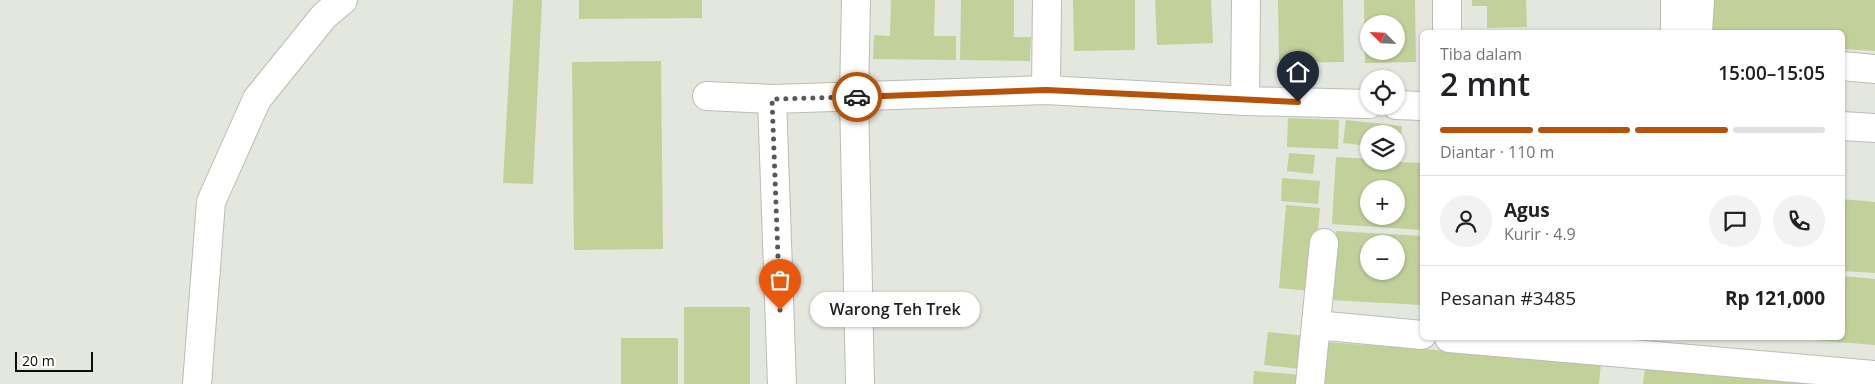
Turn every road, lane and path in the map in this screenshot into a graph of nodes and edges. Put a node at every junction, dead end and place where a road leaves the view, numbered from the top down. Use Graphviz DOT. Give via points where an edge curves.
graph roads {
  1 [pos="343,0"];
  2 [pos="856,0"];
  3 [pos="1047,0"];
  4 [pos="1246,0"];
  5 [pos="1447,0"];
  6 [pos="1675,0"];
  7 [pos="1700,0"];
  8 [pos="1447,30"];
  9 [pos="1675,30"];
  10 [pos="1698,30"];
  11 [pos="1845,66"];
  12 [pos="1875,70"];
  13 [pos="1046,90"];
  14 [pos="707,96"];
  15 [pos="854,98"];
  16 [pos="772,99"];
  17 [pos="1244,101"];
  18 [pos="1360,104"];
  19 [pos="1405,105"];
  20 [pos="1420,106"];
  21 [pos="1845,126"];
  22 [pos="1875,128"];
  23 [pos="1324,243"];
  24 [pos="1316,325"];
  25 [pos="1420,335"];
  26 [pos="1472,340"];
  27 [pos="1875,375"];
  28 [pos="782,376"];
  29 [pos="197,384"];
  30 [pos="860,384"];
  31 [pos="1310,384"];
  1 -- 29 [label="street" via="324,16 257,99 211,202"];
  2 -- 15 [label="street"];
  3 -- 13 [label="street"];
  4 -- 17 [label="street"];
  5 -- 8 [label="street"];
  6 -- 9 [label="street"];
  7 -- 10 [label="street"];
  11 -- 12 [label="street"];
  13 -- 15 [label="street"];
  13 -- 17 [label="street"];
  14 -- 16 [label="street"];
  15 -- 16 [label="street"];
  15 -- 30 [label="street"];
  16 -- 28 [label="street"];
  17 -- 18 [label="street"];
  19 -- 20 [label="street"];
  21 -- 22 [label="street"];
  23 -- 24 [label="street"];
  24 -- 25 [label="street"];
  24 -- 31 [label="street"];
  26 -- 27 [label="street"];
}
